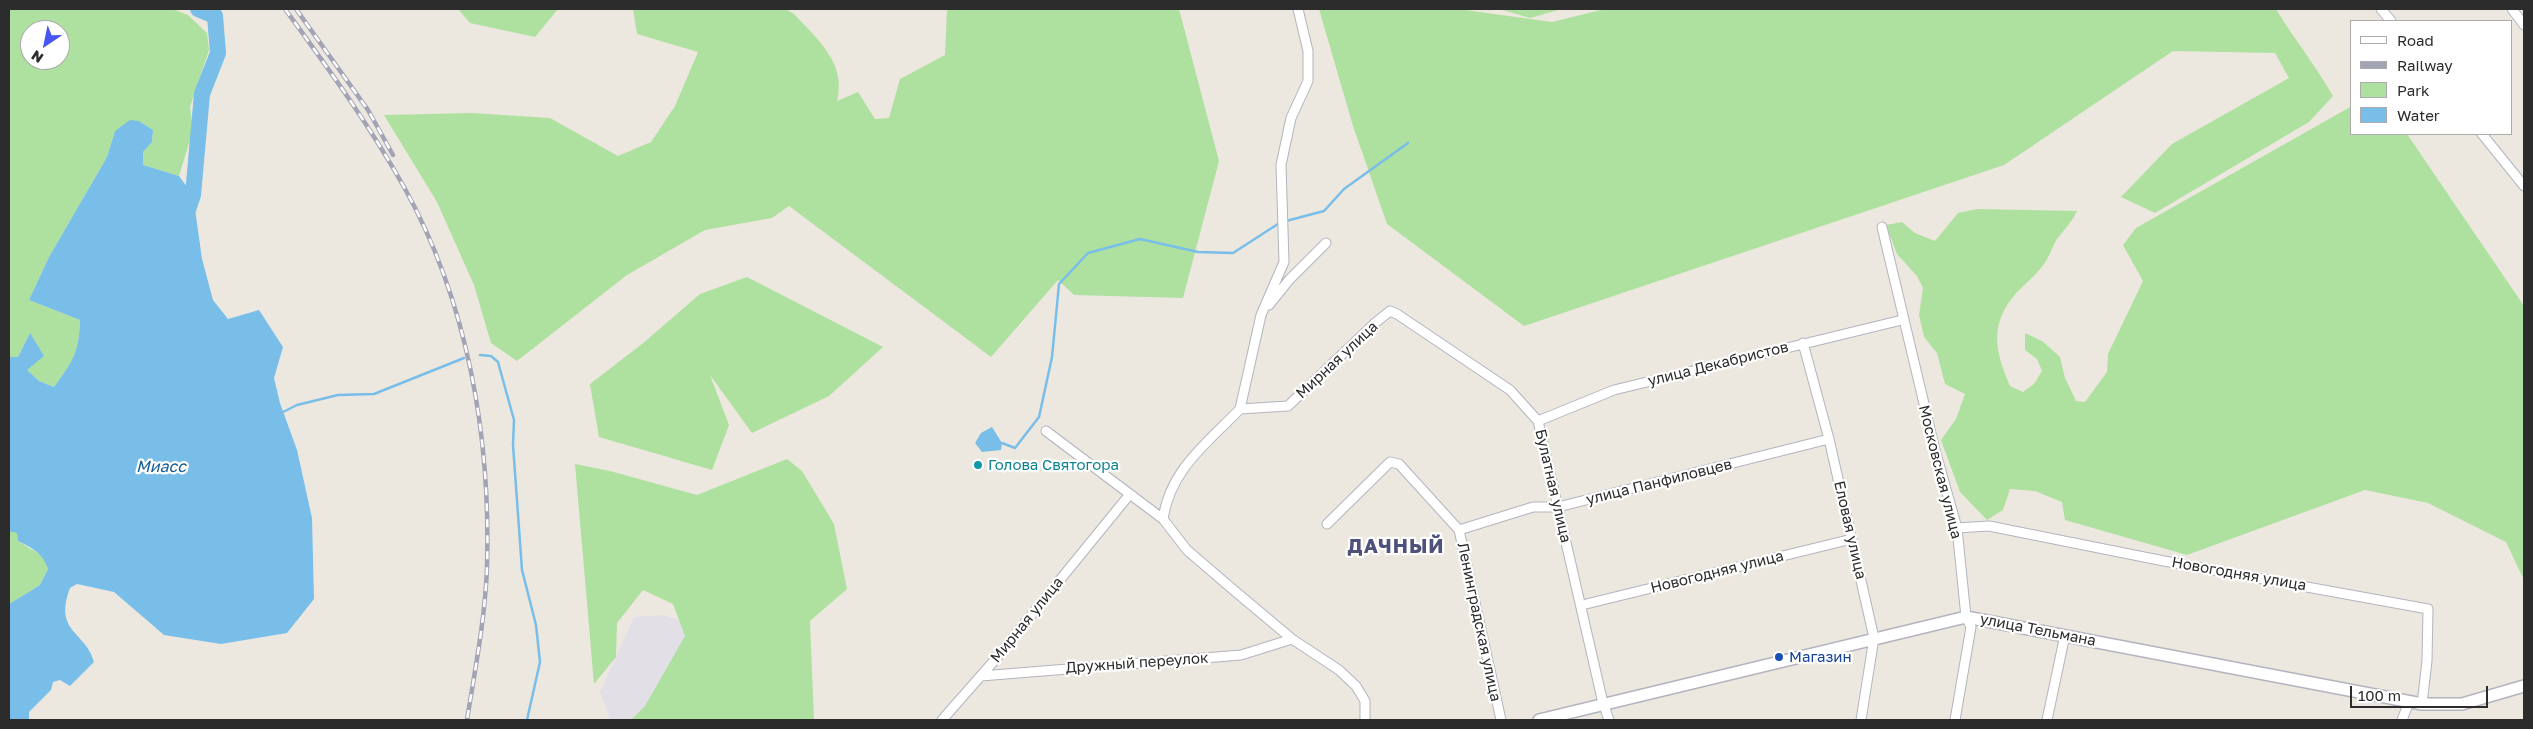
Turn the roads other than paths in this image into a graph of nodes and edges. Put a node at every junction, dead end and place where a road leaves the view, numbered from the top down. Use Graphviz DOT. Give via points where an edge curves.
graph roads {
  1 [pos="1298,9"];
  2 [pos="2381,9"];
  3 [pos="2512,9"];
  4 [pos="2390,20"];
  5 [pos="2524,25"];
  6 [pos="2483,135"];
  7 [pos="2524,186"];
  8 [pos="1882,227"];
  9 [pos="1326,243"];
  10 [pos="1390,311"];
  11 [pos="1261,315"];
  12 [pos="1902,320"];
  13 [pos="1803,343"];
  14 [pos="1240,409"];
  15 [pos="1538,421"];
  16 [pos="1046,431"];
  17 [pos="1829,439"];
  18 [pos="1130,494"];
  19 [pos="1558,507"];
  20 [pos="1163,518"];
  21 [pos="1328,524"];
  22 [pos="1957,528"];
  23 [pos="1459,530"];
  24 [pos="1852,539"];
  25 [pos="1582,605"];
  26 [pos="1966,617"];
  27 [pos="2065,635"];
  28 [pos="1874,638"];
  29 [pos="1292,639"];
  30 [pos="980,676"];
  31 [pos="2524,686"];
  32 [pos="2410,702"];
  33 [pos="1603,703"];
  34 [pos="2422,704"];
  35 [pos="942,720"];
  36 [pos="1365,720"];
  37 [pos="1500,720"];
  38 [pos="1540,720"];
  39 [pos="1609,720"];
  40 [pos="1861,720"];
  41 [pos="1956,720"];
  42 [pos="2046,720"];
  43 [pos="2402,720"];
  1 -- 11 [label="street" via="1308,51 1308,81 1291,118 1281,165 1284,262"];
  2 -- 4 [label="street"];
  3 -- 5 [label="street"];
  6 -- 7 [label="street"];
  8 -- 12 [label="street, Московская улица"];
  9 -- 11 [label="street" via="1289,280"];
  10 -- 14 [label="street, Мирная улица" via="1288,406"];
  10 -- 15 [label="street, Булатная улица" via="1510,390"];
  11 -- 14 [label="street"];
  12 -- 13 [label="street, улица Декабристов"];
  12 -- 22 [label="street, Московская улица"];
  13 -- 15 [label="street, улица Декабристов" via="1614,390"];
  13 -- 17 [label="street, Еловая улица"];
  14 -- 20 [label="street" via="1176,478 1166,499"];
  15 -- 19 [label="street, Булатная улица"];
  16 -- 18 [label="street"];
  17 -- 19 [label="street, улица Панфиловцев"];
  17 -- 24 [label="street, Еловая улица"];
  18 -- 20 [label="street"];
  18 -- 30 [label="street, Мирная улица"];
  19 -- 23 [label="street, улица Панфиловцев" via="1532,507"];
  19 -- 25 [label="street, Булатная улица"];
  20 -- 29 [label="street" via="1188,550"];
  21 -- 23 [label="street, Ленинградская улица" via="1390,462 1398,464"];
  22 -- 26 [label="street, Московская улица"];
  22 -- 34 [label="street, Новогодняя улица" via="1990,526 2428,609"];
  23 -- 37 [label="street, Ленинградская улица"];
  24 -- 25 [label="street, Новогодняя улица"];
  24 -- 28 [label="street, Еловая улица"];
  25 -- 33 [label="street, Булатная улица"];
  26 -- 27 [label="street, улица Тельмана"];
  26 -- 28 [label="street, улица Тельмана"];
  26 -- 41 [label="street, Московская улица" via="1971,627"];
  27 -- 32 [label="street, улица Тельмана"];
  27 -- 42 [label="street"];
  28 -- 33 [label="street, улица Тельмана"];
  28 -- 40 [label="street, Еловая улица"];
  29 -- 30 [label="street, Дружный переулок" via="1241,655"];
  29 -- 36 [label="street" via="1339,670 1356,686 1365,701"];
  30 -- 35 [label="street, Мирная улица"];
  31 -- 34 [label="street, улица Тельмана" via="2462,704"];
  32 -- 34 [label="street, улица Тельмана"];
  32 -- 43 [label="street"];
  33 -- 38 [label="street, улица Тельмана"];
  33 -- 39 [label="street, Булатная улица"];
}
